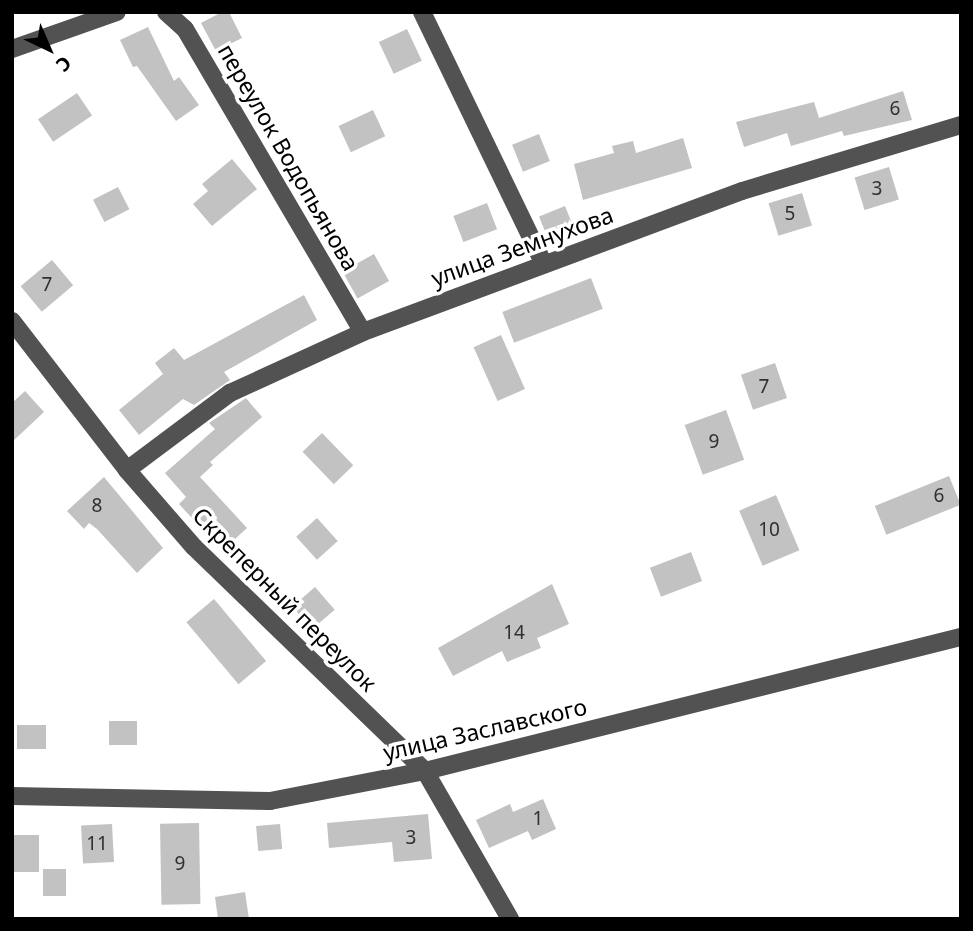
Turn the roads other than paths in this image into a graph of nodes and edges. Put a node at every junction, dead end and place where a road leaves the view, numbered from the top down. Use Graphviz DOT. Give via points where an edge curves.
graph roads {
  1 [pos="117,12"];
  2 [pos="166,12"];
  3 [pos="422,12"];
  4 [pos="12,49"];
  5 [pos="961,125"];
  6 [pos="544,264"];
  7 [pos="12,321"];
  8 [pos="363,332"];
  9 [pos="127,470"];
  10 [pos="961,637"];
  11 [pos="425,771"];
  12 [pos="12,796"];
  13 [pos="510,919"];
  1 -- 4 [label="street"];
  2 -- 8 [label="street, переулок Водопьянова" via="185,29"];
  3 -- 6 [label="street"];
  5 -- 6 [label="street, улица Земнухова" via="742,191"];
  6 -- 8 [label="street, улица Земнухова"];
  7 -- 9 [label="street, Скреперный переулок"];
  8 -- 9 [label="street, улица Земнухова" via="230,393"];
  9 -- 11 [label="street, Скреперный переулок" via="194,547"];
  10 -- 11 [label="street, улица Заславского"];
  11 -- 12 [label="street, улица Заславского" via="270,801"];
  11 -- 13 [label="street, Скреперный переулок"];
}
